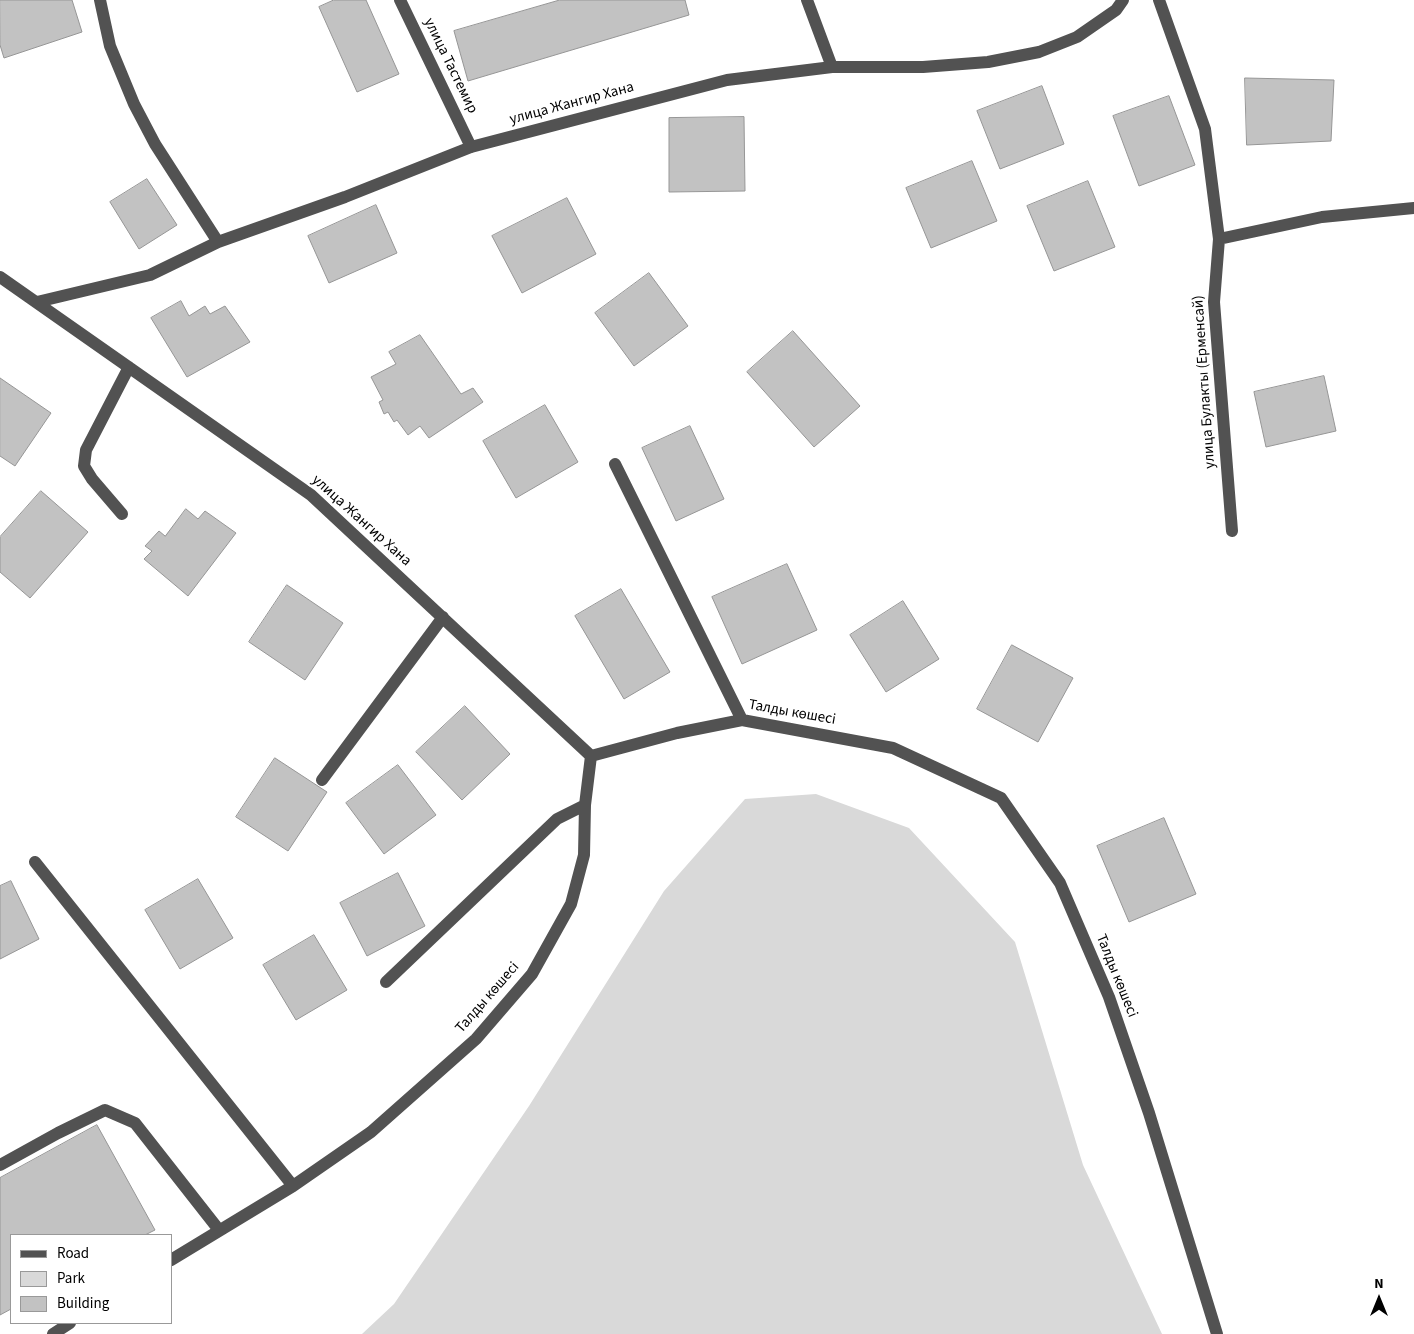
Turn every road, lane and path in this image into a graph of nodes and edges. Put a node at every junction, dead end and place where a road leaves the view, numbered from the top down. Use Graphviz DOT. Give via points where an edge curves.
graph roads {
  1 [pos="100,0"];
  2 [pos="400,0"];
  3 [pos="807,0"];
  4 [pos="1123,0"];
  5 [pos="1159,0"];
  6 [pos="832,68"];
  7 [pos="471,147"];
  8 [pos="1414,208"];
  9 [pos="1219,238"];
  10 [pos="218,242"];
  11 [pos="1,282"];
  12 [pos="37,302"];
  13 [pos="129,367"];
  14 [pos="615,464"];
  15 [pos="122,514"];
  16 [pos="1232,531"];
  17 [pos="443,617"];
  18 [pos="742,720"];
  19 [pos="591,756"];
  20 [pos="322,780"];
  21 [pos="585,805"];
  22 [pos="35,862"];
  23 [pos="386,982"];
  24 [pos="0,1165"];
  25 [pos="293,1186"];
  26 [pos="220,1230"];
  27 [pos="172,1259"];
  28 [pos="68,1324"];
  29 [pos="53,1334"];
  30 [pos="1217,1334"];
  1 -- 10 [label="street" via="110,46 134,104 155,144"];
  2 -- 7 [label="street, улица Тастемир"];
  3 -- 6 [label="street"];
  4 -- 6 [label="street, улица Жангир Хана" via="1116,10 1077,37 1039,52 988,62"];
  5 -- 9 [label="street, улица Булакты (Ерменсай)" via="1205,129"];
  6 -- 7 [label="street, улица Жангир Хана" via="727,80"];
  7 -- 10 [label="street, улица Жангир Хана" via="345,197"];
  8 -- 9 [label="street" via="1322,218"];
  9 -- 16 [label="street, улица Булакты (Ерменсай)" via="1214,302"];
  10 -- 12 [label="street, улица Жангир Хана" via="150,275"];
  11 -- 12 [label="street, улица Жангир Хана"];
  12 -- 13 [label="street, улица Жангир Хана"];
  13 -- 15 [label="street" via="86,450 84,466"];
  13 -- 17 [label="street, улица Жангир Хана" via="311,495"];
  14 -- 18 [label="street"];
  17 -- 19 [label="street, улица Жангир Хана"];
  17 -- 20 [label="street"];
  18 -- 19 [label="street, Талды көшесі"];
  18 -- 30 [label="street, Талды көшесі" via="893,748 1001,798 1060,883 1109,997 1149,1113"];
  19 -- 21 [label="street, Талды көшесі"];
  21 -- 23 [label="street" via="557,819"];
  21 -- 25 [label="street, Талды көшесі" via="584,855 571,904 532,974 476,1040 371,1132"];
  22 -- 25 [label="street"];
  24 -- 26 [label="street" via="105,1110 136,1123"];
  25 -- 26 [label="street, Талды көшесі"];
  26 -- 27 [label="street, Талды көшесі"];
  28 -- 29 [label="street"];
}
